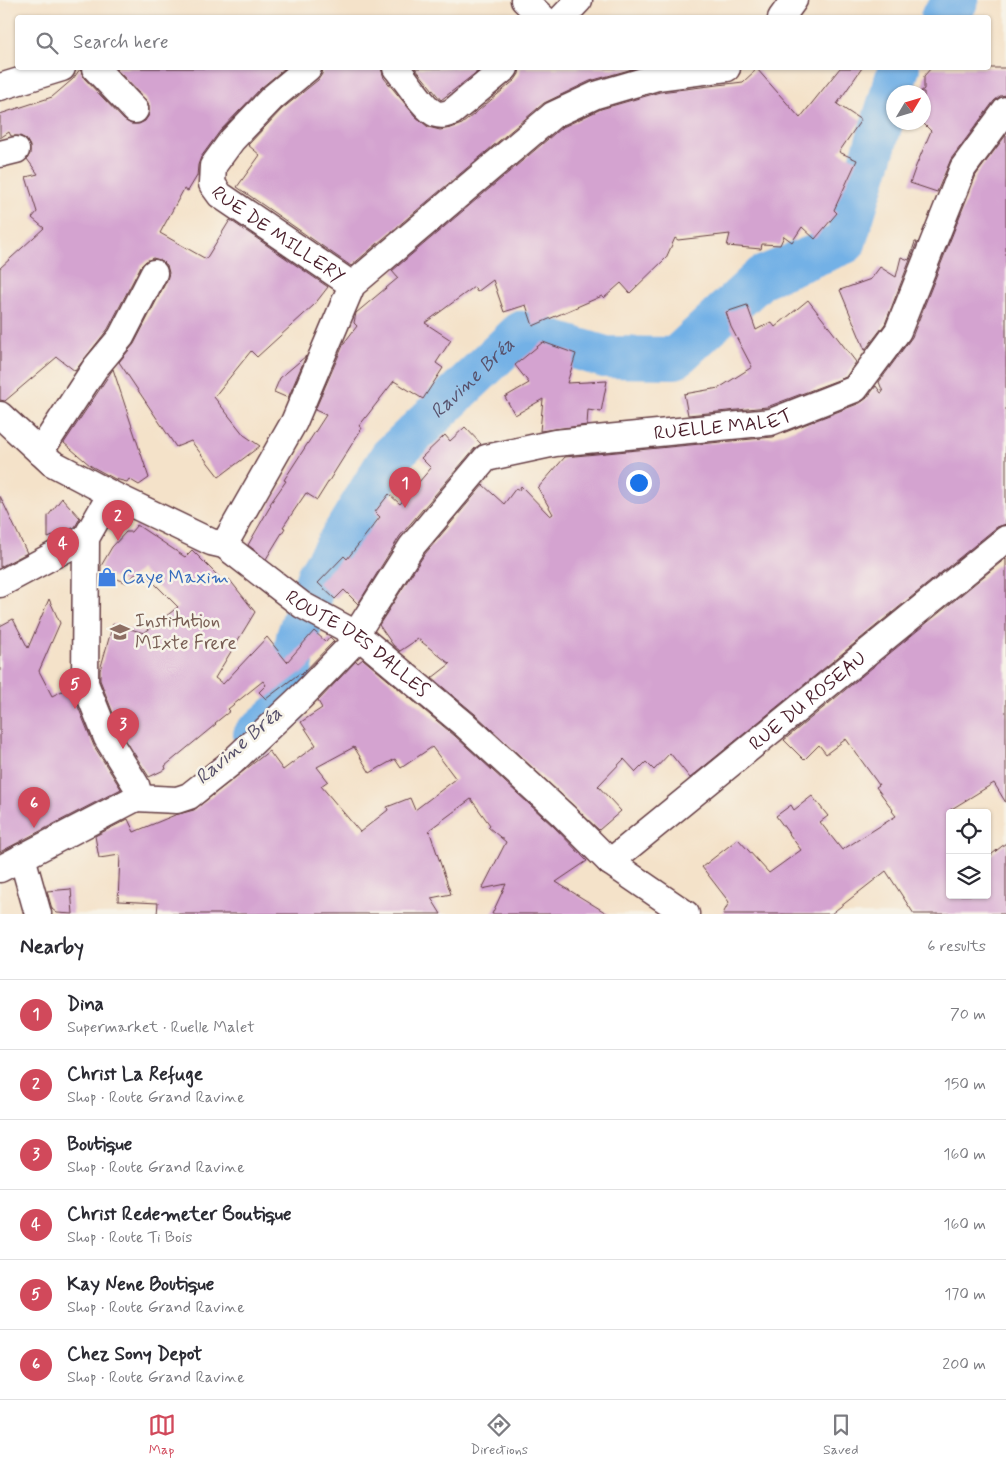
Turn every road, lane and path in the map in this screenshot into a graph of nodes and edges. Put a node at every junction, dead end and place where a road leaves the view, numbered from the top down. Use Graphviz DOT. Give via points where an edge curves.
graph roads {
  1 [pos="524,0"];
  2 [pos="579,0"];
  3 [pos="794,0"];
  4 [pos="540,15"];
  5 [pos="565,15"];
  6 [pos="784,15"];
  7 [pos="55,70"];
  8 [pos="97,70"];
  9 [pos="306,70"];
  10 [pos="398,70"];
  11 [pos="503,70"];
  12 [pos="711,70"];
  13 [pos="0,87"];
  14 [pos="134,110"];
  15 [pos="1006,110"];
  16 [pos="154,273"];
  17 [pos="352,285"];
  18 [pos="0,415"];
  19 [pos="40,452"];
  20 [pos="110,494"];
  21 [pos="86,538"];
  22 [pos="1006,539"];
  23 [pos="224,545"];
  24 [pos="0,584"];
  25 [pos="358,636"];
  26 [pos="136,798"];
  27 [pos="610,862"];
  28 [pos="11,863"];
  29 [pos="38,914"];
  30 [pos="686,914"];
  1 -- 4 [label="street"];
  2 -- 5 [label="street"];
  3 -- 6 [label="street"];
  7 -- 13 [label="street"];
  8 -- 14 [label="street"];
  9 -- 17 [label="street, RUE DE MILLERY" via="272,98 232,140 213,166 212,184 220,195"];
  10 -- 11 [label="street" via="430,110 445,115"];
  12 -- 17 [label="street" via="656,77 596,95 554,115"];
  15 -- 25 [label="street, RUELLE MALET" via="963,168 898,330 855,389 771,422 555,443 486,458 412,546"];
  16 -- 19 [label="street" via="121,337 95,368"];
  17 -- 23 [label="street" via="294,422"];
  18 -- 19 [label="street, ROUTE DES DALLES"];
  19 -- 20 [label="street, ROUTE DES DALLES" via="52,463"];
  20 -- 21 [label="street"];
  20 -- 23 [label="street, ROUTE DES DALLES" via="211,542"];
  21 -- 24 [label="street"];
  21 -- 26 [label="street" via="85,683 107,738 136,785"];
  22 -- 27 [label="street, RUE DU ROSEAU"];
  23 -- 25 [label="street, ROUTE DES DALLES" via="302,605"];
  25 -- 26 [label="street, RUELLE MALET" via="301,697 232,762 189,796 168,800"];
  25 -- 27 [label="street, ROUTE DES DALLES" via="465,725"];
  26 -- 28 [label="street"];
  27 -- 30 [label="street, ROUTE DES DALLES"];
  28 -- 29 [label="street"];
}
